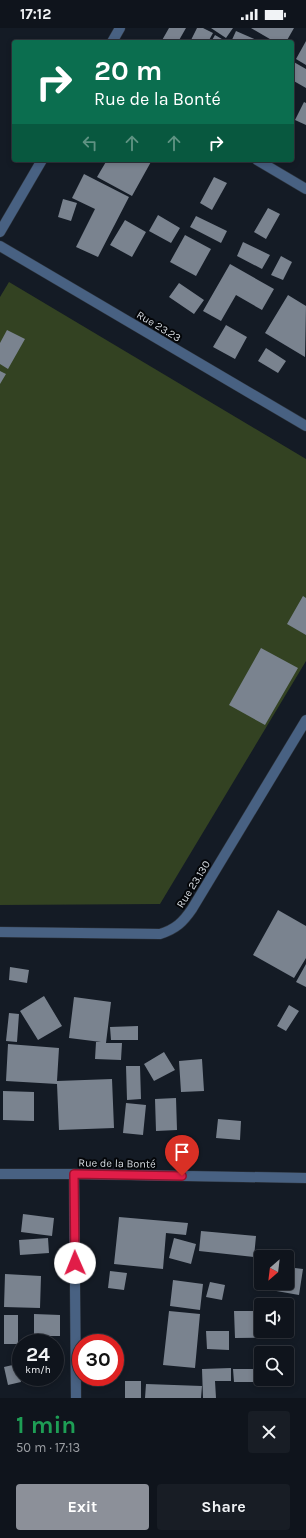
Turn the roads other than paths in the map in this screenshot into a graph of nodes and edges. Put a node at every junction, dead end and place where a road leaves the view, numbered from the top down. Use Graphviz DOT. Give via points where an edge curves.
graph roads {
  1 [pos="120,28"];
  2 [pos="113,40"];
  3 [pos="41,162"];
  4 [pos="260,162"];
  5 [pos="306,189"];
  6 [pos="0,232"];
  7 [pos="0,246"];
  8 [pos="306,426"];
  9 [pos="306,720"];
  10 [pos="0,932"];
  11 [pos="0,1174"];
  12 [pos="74,1174"];
  13 [pos="306,1178"];
  14 [pos="76,1398"];
  1 -- 2 [label="street"];
  3 -- 6 [label="street"];
  4 -- 5 [label="street"];
  7 -- 8 [label="street, Rue 23.23"];
  9 -- 10 [label="street, Rue 23.130" via="181,924 160,934"];
  11 -- 12 [label="street, Rue de la Bonté"];
  12 -- 13 [label="street, Rue de la Bonté"];
  12 -- 14 [label="street"];
}
